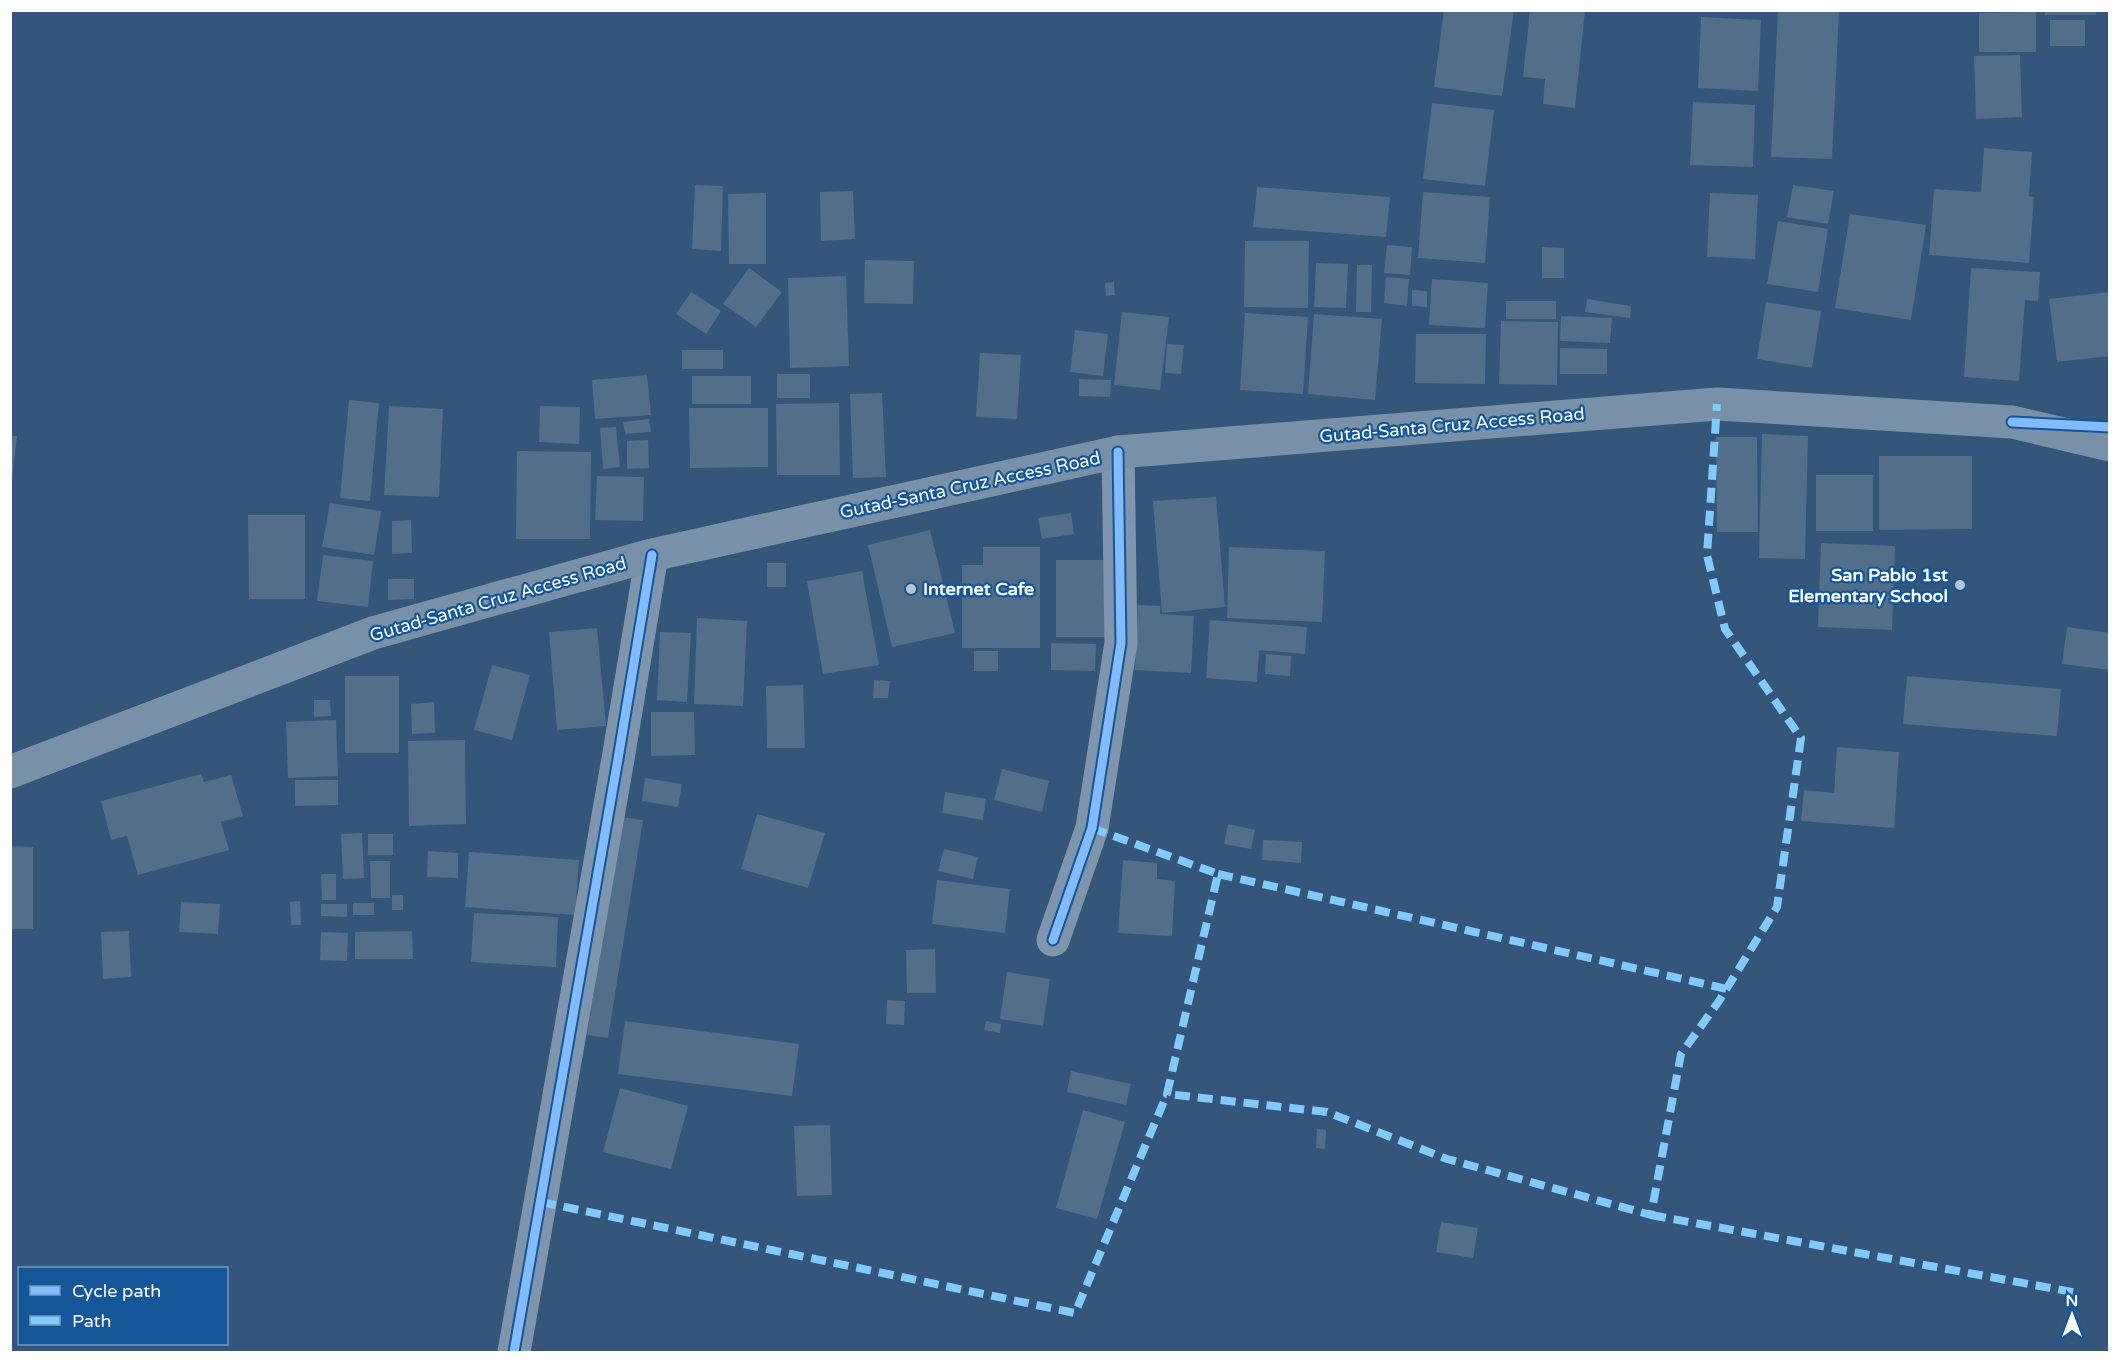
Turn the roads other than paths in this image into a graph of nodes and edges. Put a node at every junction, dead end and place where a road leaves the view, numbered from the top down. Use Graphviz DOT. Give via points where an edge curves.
graph roads {
  1 [pos="2012,422"];
  2 [pos="2109,427"];
  3 [pos="2109,445"];
  4 [pos="1118,453"];
  5 [pos="652,555"];
  6 [pos="10,772"];
  7 [pos="1053,940"];
  8 [pos="514,1353"];
  1 -- 2 [label="street"];
  1 -- 3 [label="main road, Gutad-Santa Cruz Access Road"];
  1 -- 4 [label="main road, Gutad-Santa Cruz Access Road" via="1717,404"];
  4 -- 5 [label="main road, Gutad-Santa Cruz Access Road"];
  4 -- 7 [label="street" via="1121,643 1092,828"];
  5 -- 6 [label="main road, Gutad-Santa Cruz Access Road" via="373,633"];
  5 -- 8 [label="street"];
}
